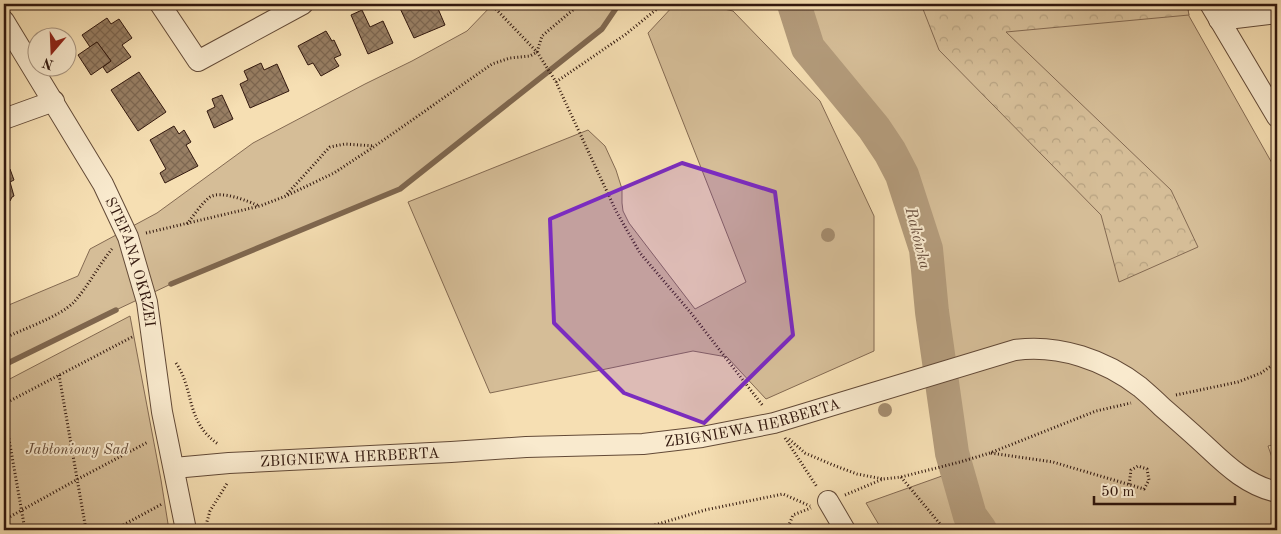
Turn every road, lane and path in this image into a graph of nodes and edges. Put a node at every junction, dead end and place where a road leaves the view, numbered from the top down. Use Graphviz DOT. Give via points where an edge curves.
graph roads {
  1 [pos="160,4"];
  2 [pos="303,4"];
  3 [pos="491,4"];
  4 [pos="580,4"];
  5 [pos="662,4"];
  6 [pos="1215,12"];
  7 [pos="1277,13"];
  8 [pos="4,21"];
  9 [pos="536,52"];
  10 [pos="556,82"];
  11 [pos="54,101"];
  12 [pos="1277,117"];
  13 [pos="4,119"];
  14 [pos="375,146"];
  15 [pos="286,196"];
  16 [pos="260,206"];
  17 [pos="187,224"];
  18 [pos="128,237"];
  19 [pos="134,336"];
  20 [pos="4,338"];
  21 [pos="1277,362"];
  22 [pos="59,374"];
  23 [pos="1152,398"];
  24 [pos="4,404"];
  25 [pos="4,411"];
  26 [pos="774,423"];
  27 [pos="153,440"];
  28 [pos="990,453"];
  29 [pos="174,468"];
  30 [pos="901,477"];
  31 [pos="78,479"];
  32 [pos="883,479"];
  33 [pos="1129,484"];
  34 [pos="1277,492"];
  35 [pos="165,503"];
  36 [pos="821,504"];
  37 [pos="21,511"];
  38 [pos="4,520"];
  39 [pos="25,530"];
  40 [pos="86,530"];
  41 [pos="114,530"];
  42 [pos="186,530"];
  43 [pos="638,530"];
  44 [pos="787,530"];
  45 [pos="845,530"];
  46 [pos="945,530"];
  1 -- 2 [label="street" via="198,61"];
  3 -- 9 [label="path"];
  4 -- 9 [label="path" via="542,36"];
  5 -- 10 [label="path" via="626,34"];
  6 -- 7 [label="street"];
  6 -- 12 [label="street"];
  8 -- 11 [label="street, STEFANA OKRZEI"];
  9 -- 10 [label="path"];
  9 -- 14 [label="path" via="492,64"];
  10 -- 26 [label="path" via="616,211 640,254 691,313"];
  11 -- 13 [label="street"];
  11 -- 18 [label="street, STEFANA OKRZEI"];
  14 -- 15 [label="path" via="334,173"];
  14 -- 15 [label="path" via="346,144 330,147"];
  15 -- 16 [label="path"];
  16 -- 17 [label="path"];
  16 -- 17 [label="path" via="240,198 214,195"];
  17 -- 18 [label="path"];
  18 -- 20 [label="path" via="113,248 72,304"];
  18 -- 29 [label="street, STEFANA OKRZEI" via="147,302 162,412"];
  19 -- 22 [label="path"];
  21 -- 23 [label="path" via="1261,374 1238,382"];
  22 -- 24 [label="path"];
  22 -- 31 [label="path"];
  23 -- 26 [label="street, ZBIGNIEWA HERBERTA" via="1116,371 1092,360 1058,350 1023,349"];
  23 -- 28 [label="path" via="1096,411"];
  23 -- 34 [label="street, ZBIGNIEWA HERBERTA" via="1230,468 1248,481"];
  25 -- 37 [label="path"];
  26 -- 29 [label="street, ZBIGNIEWA HERBERTA" via="702,438 643,444 526,447"];
  27 -- 31 [label="path"];
  28 -- 30 [label="path"];
  28 -- 33 [label="path" via="1053,462"];
  29 -- 42 [label="street, STEFANA OKRZEI"];
  30 -- 32 [label="path"];
  30 -- 46 [label="path"];
  31 -- 37 [label="path"];
  31 -- 40 [label="path"];
  32 -- 36 [label="path"];
  32 -- 36 [label="path" via="857,474 805,453 783,434 816,487"];
  33 -- 33 [label="path" via="1144,489 1149,480 1147,470 1138,466 1131,470"];
  35 -- 41 [label="path"];
  36 -- 43 [label="path" via="783,494 706,510"];
  36 -- 44 [label="path" via="793,515"];
  36 -- 45 [label="street"];
  37 -- 38 [label="path"];
  37 -- 39 [label="path"];
}
